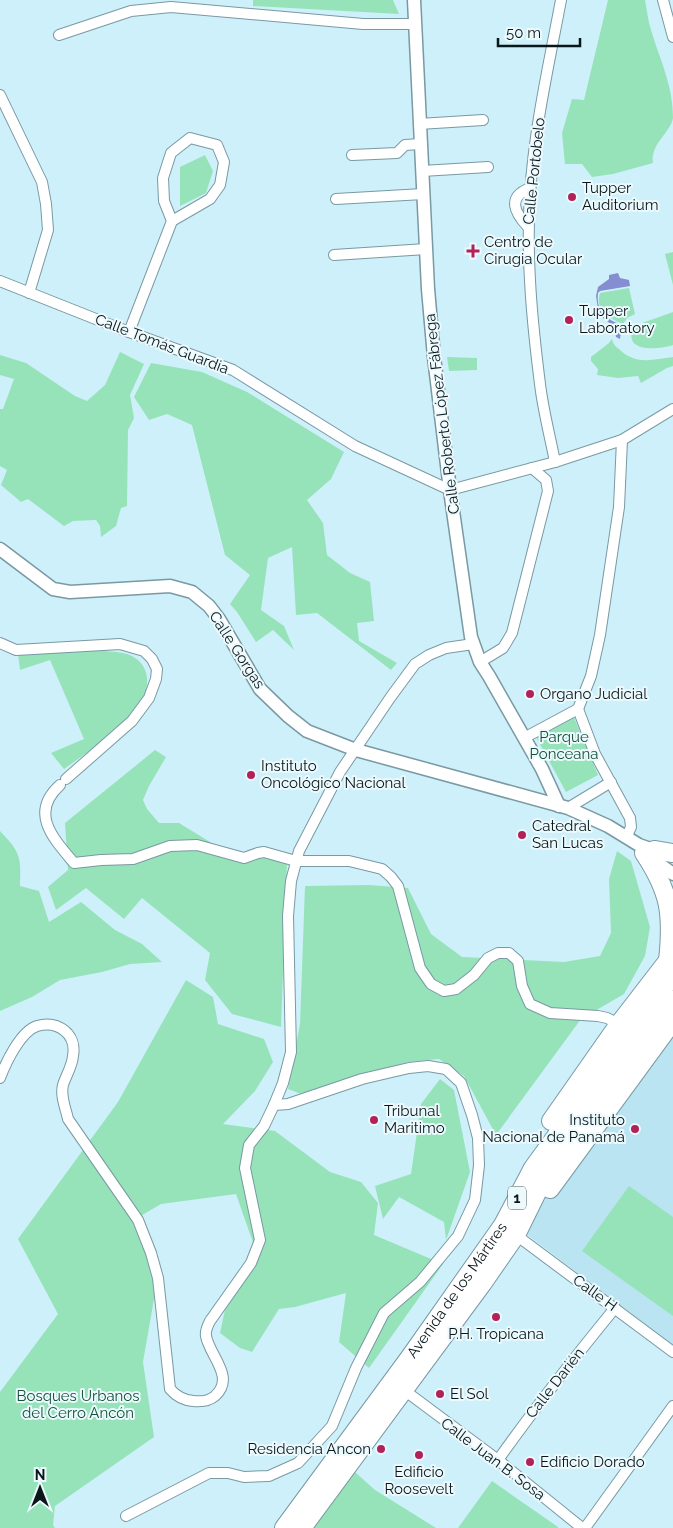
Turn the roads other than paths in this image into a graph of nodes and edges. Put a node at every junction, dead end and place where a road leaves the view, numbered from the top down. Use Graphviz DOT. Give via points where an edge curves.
graph roads {
  1 [pos="414,0"];
  2 [pos="561,0"];
  3 [pos="663,0"];
  4 [pos="414,24"];
  5 [pos="58,35"];
  6 [pos="673,37"];
  7 [pos="0,95"];
  8 [pos="483,120"];
  9 [pos="419,124"];
  10 [pos="420,144"];
  11 [pos="352,155"];
  12 [pos="488,167"];
  13 [pos="422,171"];
  14 [pos="423,194"];
  15 [pos="336,199"];
  16 [pos="172,221"];
  17 [pos="426,250"];
  18 [pos="334,254"];
  19 [pos="0,281"];
  20 [pos="29,293"];
  21 [pos="129,332"];
  22 [pos="673,409"];
  23 [pos="622,440"];
  24 [pos="555,462"];
  25 [pos="532,468"];
  26 [pos="450,490"];
  27 [pos="3,556"];
  28 [pos="0,643"];
  29 [pos="473,644"];
  30 [pos="480,662"];
  31 [pos="578,709"];
  32 [pos="524,738"];
  33 [pos="356,750"];
  34 [pos="611,782"];
  35 [pos="564,807"];
  36 [pos="627,836"];
  37 [pos="646,850"];
  38 [pos="673,854"];
  39 [pos="673,860"];
  40 [pos="296,862"];
  41 [pos="673,874"];
  42 [pos="671,963"];
  43 [pos="673,1000"];
  44 [pos="673,1021"];
  45 [pos="619,1024"];
  46 [pos="0,1078"];
  47 [pos="274,1105"];
  48 [pos="516,1235"];
  49 [pos="473,1266"];
  50 [pos="615,1308"];
  51 [pos="673,1352"];
  52 [pos="404,1390"];
  53 [pos="673,1406"];
  54 [pos="498,1460"];
  55 [pos="126,1516"];
  56 [pos="284,1528"];
  57 [pos="302,1528"];
  58 [pos="584,1528"];
  1 -- 4 [label="street, Calle Roberto López Fábrega"];
  2 -- 24 [label="street, Calle Portobelo" via="537,127 528,227 534,334"];
  3 -- 6 [label="street"];
  4 -- 5 [label="street" via="363,24 171,6 131,11"];
  4 -- 9 [label="street, Calle Roberto López Fábrega"];
  7 -- 20 [label="street" via="42,182 46,204 48,230"];
  8 -- 9 [label="street"];
  9 -- 10 [label="street, Calle Roberto López Fábrega"];
  10 -- 11 [label="street" via="405,145 396,153"];
  10 -- 13 [label="street, Calle Roberto López Fábrega"];
  12 -- 13 [label="street"];
  13 -- 14 [label="street, Calle Roberto López Fábrega"];
  14 -- 15 [label="street"];
  14 -- 17 [label="street, Calle Roberto López Fábrega"];
  16 -- 16 [label="street" via="210,199 220,185 224,162 217,145 190,138 170,153 163,178 164,201"];
  16 -- 21 [label="street"];
  17 -- 18 [label="street"];
  17 -- 26 [label="street, Calle Roberto López Fábrega" via="434,357"];
  19 -- 20 [label="street, Calle Tomás Guardia"];
  20 -- 21 [label="street, Calle Tomás Guardia"];
  21 -- 26 [label="street, Calle Tomás Guardia" via="233,370 355,446"];
  22 -- 23 [label="street"];
  23 -- 24 [label="street"];
  23 -- 31 [label="street" via="619,507 600,635 592,676"];
  24 -- 25 [label="street"];
  25 -- 26 [label="street"];
  25 -- 30 [label="street" via="546,480 548,491 512,633 502,648"];
  26 -- 29 [label="street, Calle Roberto López Fábrega"];
  27 -- 33 [label="street, Calle Gorgas" via="53,589 70,592 170,586 192,592 219,619 260,689 288,716 307,731"];
  28 -- 40 [label="street" via="16,650 120,644 144,651 157,669 148,698 132,721 49,794 44,809 46,820 54,837 74,863 133,859 170,846 197,845 244,858 264,852"];
  29 -- 30 [label="street, Calle Roberto López Fábrega"];
  29 -- 33 [label="street" via="446,648 415,664"];
  30 -- 32 [label="street, Calle Roberto López Fábrega"];
  31 -- 32 [label="street"];
  31 -- 34 [label="street" via="595,754"];
  32 -- 35 [label="street, Calle Roberto López Fábrega"];
  33 -- 35 [label="street, Calle Gorgas"];
  33 -- 40 [label="street" via="321,807"];
  34 -- 35 [label="street"];
  34 -- 36 [label="street" via="630,818"];
  35 -- 36 [label="street, Calle Gorgas"];
  36 -- 37 [label="street, Calle Gorgas"];
  37 -- 38 [label="highway"];
  37 -- 39 [label="street, Calle Gorgas"];
  37 -- 41 [label="street, Calle Gorgas"];
  37 -- 42 [label="highway" via="670,898 673,930"];
  40 -- 45 [label="street" via="348,861 382,869 391,876 398,886 420,968 431,984 444,991 456,989 488,958 498,953 509,953 518,961 522,986 530,1004 550,1013 598,1016"];
  40 -- 47 [label="street" via="288,916 291,1052"];
  42 -- 45 [label="highway"];
  42 -- 49 [label="highway, Avenida de los Mártires / 1" via="533,1168 502,1225"];
  43 -- 48 [label="highway, Avenida de los Mártires / 1" via="567,1141"];
  44 -- 48 [label="highway"];
  45 -- 49 [label="highway" via="521,1167"];
  46 -- 47 [label="street" via="23,1036 31,1028 55,1024 66,1031 74,1054 62,1086 68,1119 138,1220 158,1278 170,1389 186,1400 198,1402 210,1400 223,1384 206,1328 251,1262 260,1240 245,1168 249,1145 264,1126"];
  47 -- 55 [label="street" via="288,1104 362,1079 409,1068 428,1066 446,1069 461,1083 478,1138 480,1164 475,1200 458,1236 420,1282 384,1313 332,1426 298,1463 269,1476 209,1473"];
  48 -- 50 [label="street, Calle H"];
  48 -- 52 [label="highway, Avenida de los Mártires / 1"];
  49 -- 56 [label="highway, Avenida de los Mártires / 1"];
  50 -- 51 [label="street, Calle H"];
  50 -- 54 [label="street, Calle Darién" via="527,1418"];
  52 -- 54 [label="street, Calle Juan B. Sosa"];
  52 -- 57 [label="highway, Avenida de los Mártires / 1"];
  53 -- 58 [label="street"];
  54 -- 58 [label="street, Calle Juan B. Sosa"];
}
